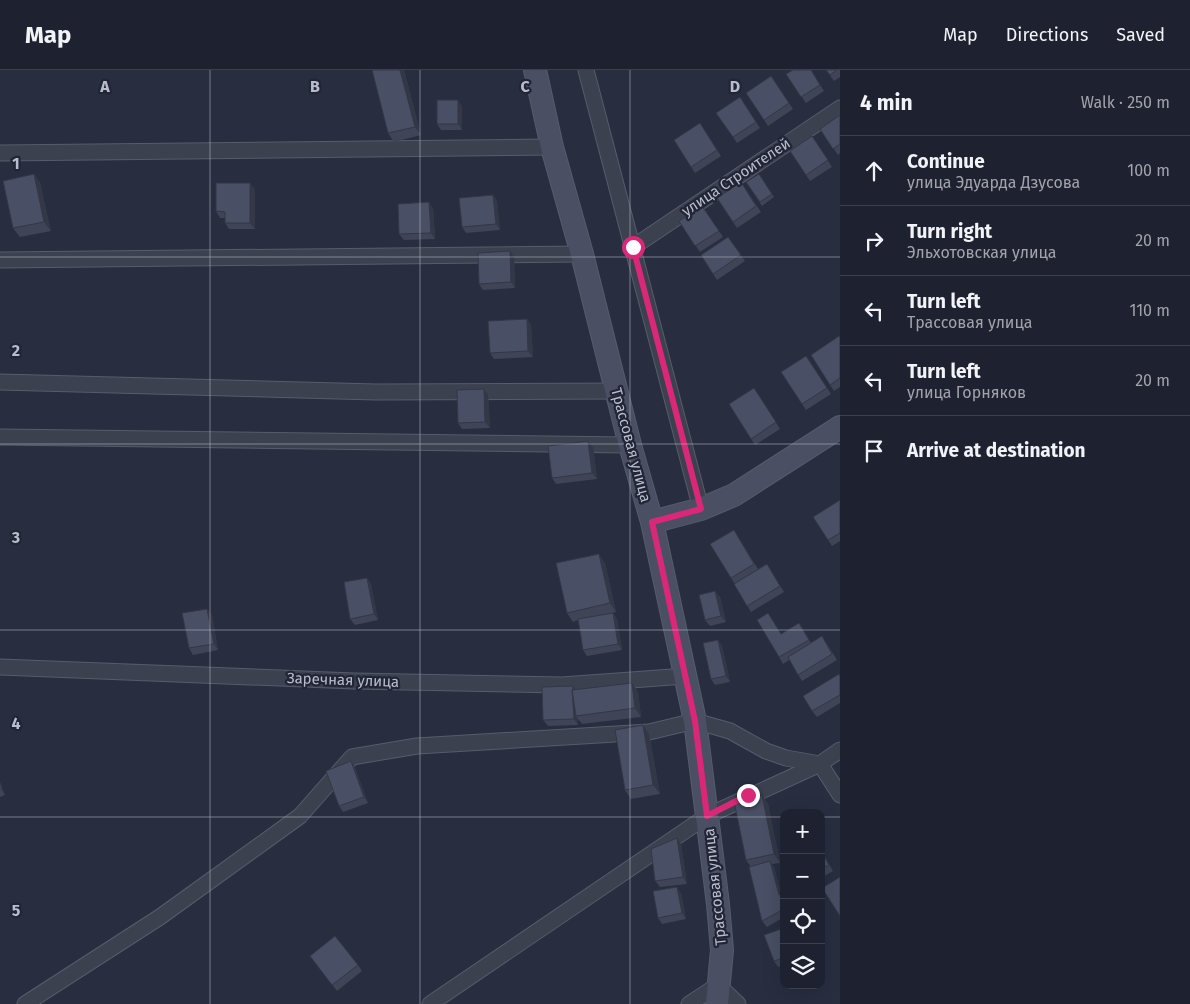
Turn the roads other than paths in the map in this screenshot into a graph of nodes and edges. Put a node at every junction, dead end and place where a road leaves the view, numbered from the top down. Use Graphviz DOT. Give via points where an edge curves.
graph roads {
  1 [pos="535,70"];
  2 [pos="586,70"];
  3 [pos="840,108"];
  4 [pos="552,147"];
  5 [pos="0,153"];
  6 [pos="633,247"];
  7 [pos="582,254"];
  8 [pos="0,260"];
  9 [pos="0,382"];
  10 [pos="617,391"];
  11 [pos="840,427"];
  12 [pos="0,437"];
  13 [pos="630,446"];
  14 [pos="701,509"];
  15 [pos="652,522"];
  16 [pos="0,667"];
  17 [pos="686,676"];
  18 [pos="695,721"];
  19 [pos="840,750"];
  20 [pos="820,764"];
  21 [pos="840,795"];
  22 [pos="707,816"];
  23 [pos="717,995"];
  24 [pos="25,1004"];
  25 [pos="430,1004"];
  26 [pos="690,1004"];
  27 [pos="738,1004"];
  1 -- 4 [label="street, Трассовая улица"];
  2 -- 6 [label="street"];
  3 -- 6 [label="street, улица Строителей"];
  4 -- 5 [label="street"];
  4 -- 7 [label="street, Трассовая улица"];
  6 -- 14 [label="street"];
  7 -- 8 [label="street"];
  7 -- 10 [label="street, Трассовая улица"];
  9 -- 10 [label="street" via="376,392"];
  10 -- 13 [label="street, Трассовая улица"];
  11 -- 14 [label="street" via="734,495"];
  12 -- 13 [label="street"];
  13 -- 15 [label="street, Трассовая улица"];
  14 -- 15 [label="street"];
  15 -- 17 [label="street, Трассовая улица"];
  16 -- 17 [label="street, Заречная улица" via="552,685"];
  17 -- 18 [label="street, Трассовая улица"];
  18 -- 20 [label="street" via="730,731 786,758"];
  18 -- 22 [label="street, Трассовая улица"];
  18 -- 24 [label="street" via="649,732 417,746 352,757 300,816 160,917"];
  19 -- 20 [label="street"];
  20 -- 21 [label="street"];
  20 -- 22 [label="street"];
  22 -- 23 [label="street, Трассовая улица" via="722,950"];
  22 -- 25 [label="street"];
  23 -- 26 [label="street"];
  23 -- 27 [label="street"];
}
